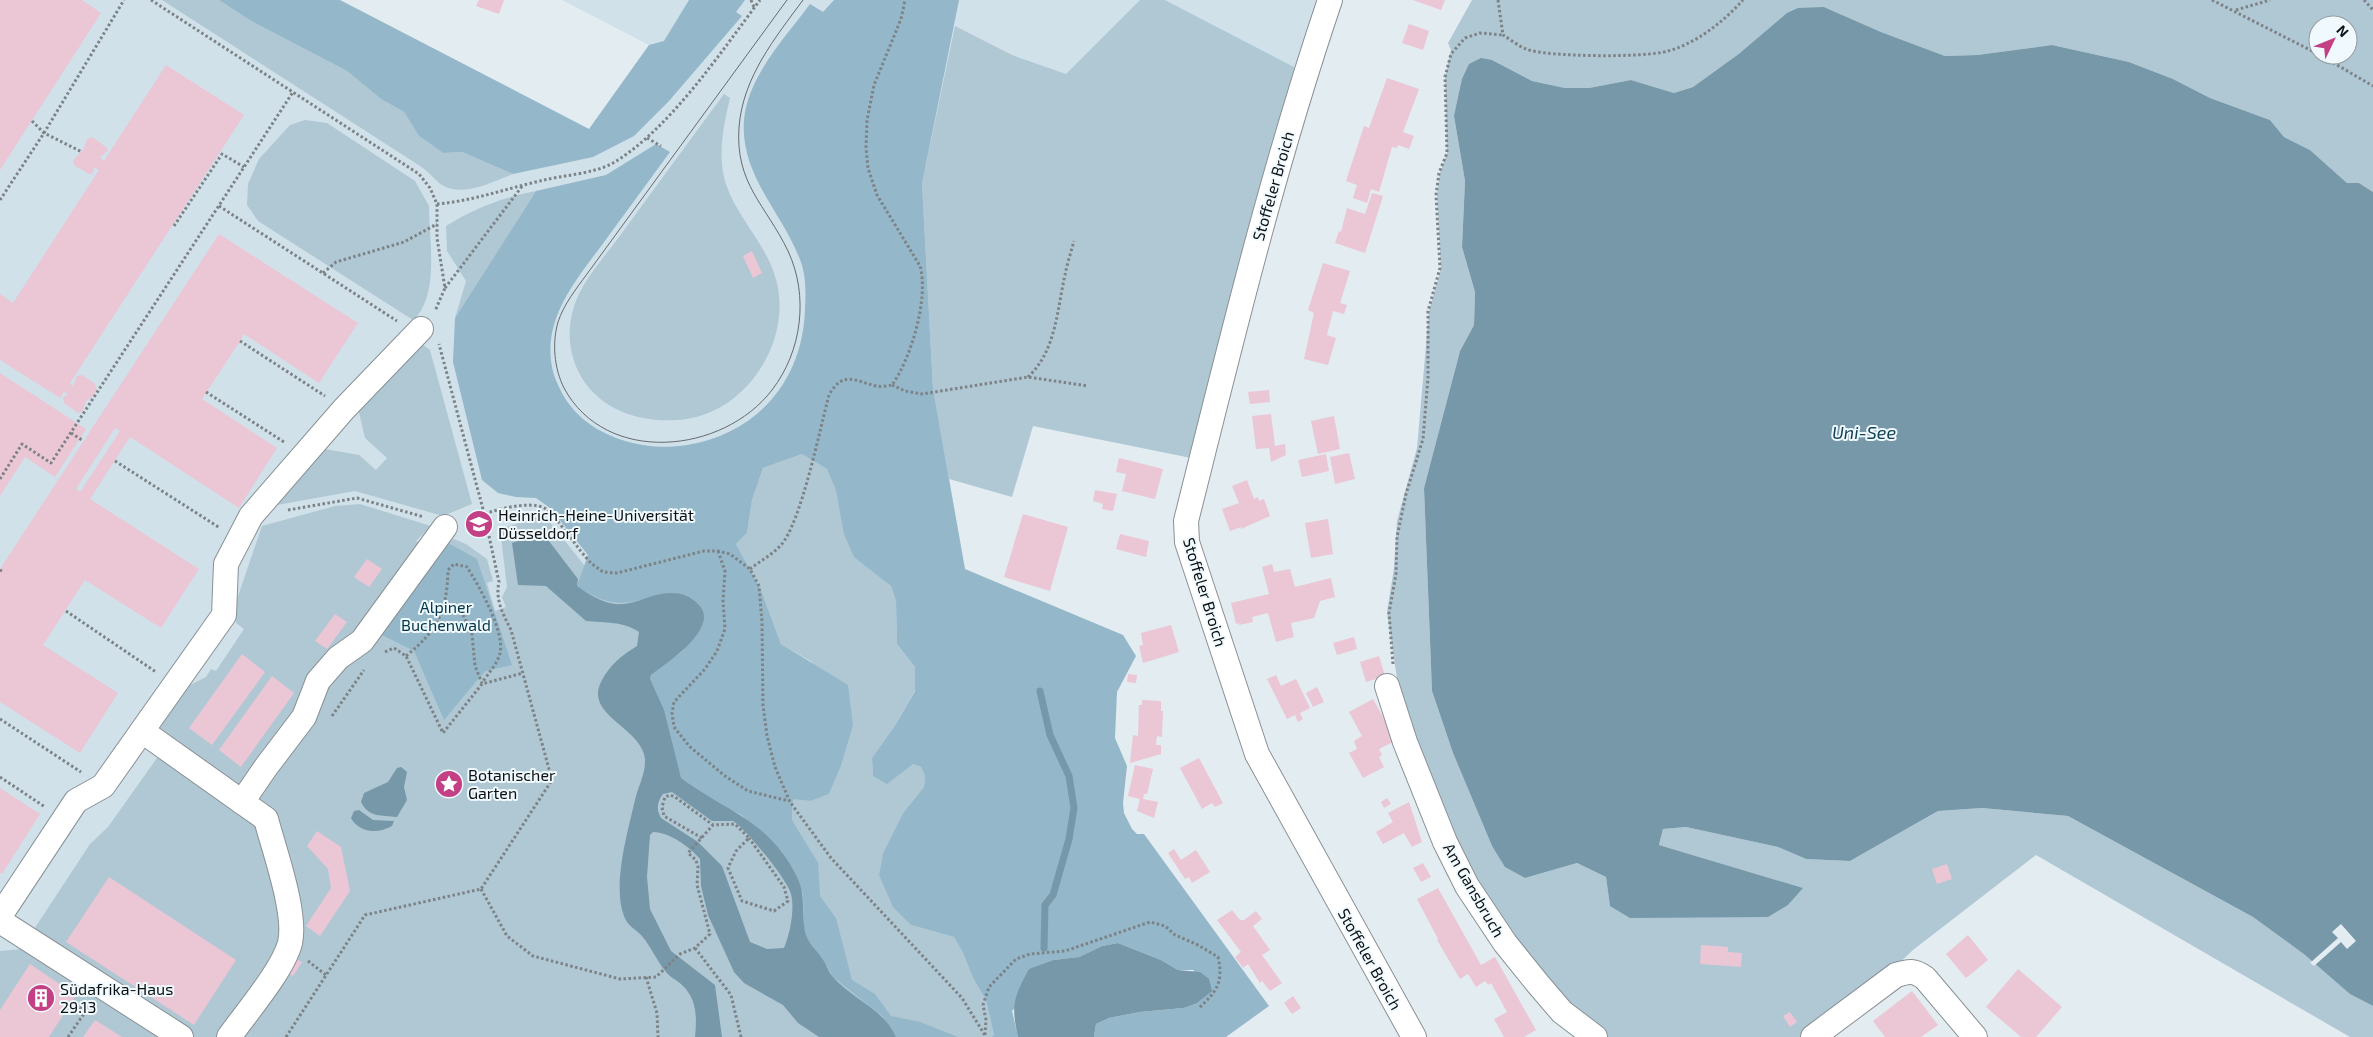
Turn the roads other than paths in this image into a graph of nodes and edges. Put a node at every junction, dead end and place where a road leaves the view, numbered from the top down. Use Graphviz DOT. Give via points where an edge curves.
graph roads {
  1 [pos="1330,0"];
  2 [pos="427,331"];
  3 [pos="445,527"];
  4 [pos="1387,686"];
  5 [pos="142,731"];
  6 [pos="242,802"];
  7 [pos="0,916"];
  8 [pos="0,921"];
  9 [pos="181,1037"];
  10 [pos="229,1037"];
  11 [pos="1414,1037"];
  12 [pos="1595,1037"];
  13 [pos="1813,1037"];
  14 [pos="1975,1037"];
  1 -- 11 [label="street, Stoffeler Broich" via="1304,76 1257,242 1186,521 1187,542 1257,754"];
  2 -- 5 [label="street" via="344,409 251,516 226,564 224,615"];
  3 -- 6 [label="street" via="362,641 338,658 318,681 304,717"];
  4 -- 12 [label="street, Am Gansbruch" via="1405,742 1445,842 1467,886 1504,943 1538,984 1562,1012"];
  5 -- 6 [label="street"];
  5 -- 7 [label="street" via="103,786 76,801"];
  6 -- 10 [label="street" via="266,819 290,909 290,942 281,963"];
  8 -- 9 [label="street"];
  13 -- 14 [label="street" via="1896,975 1909,971 1925,978"];
}
